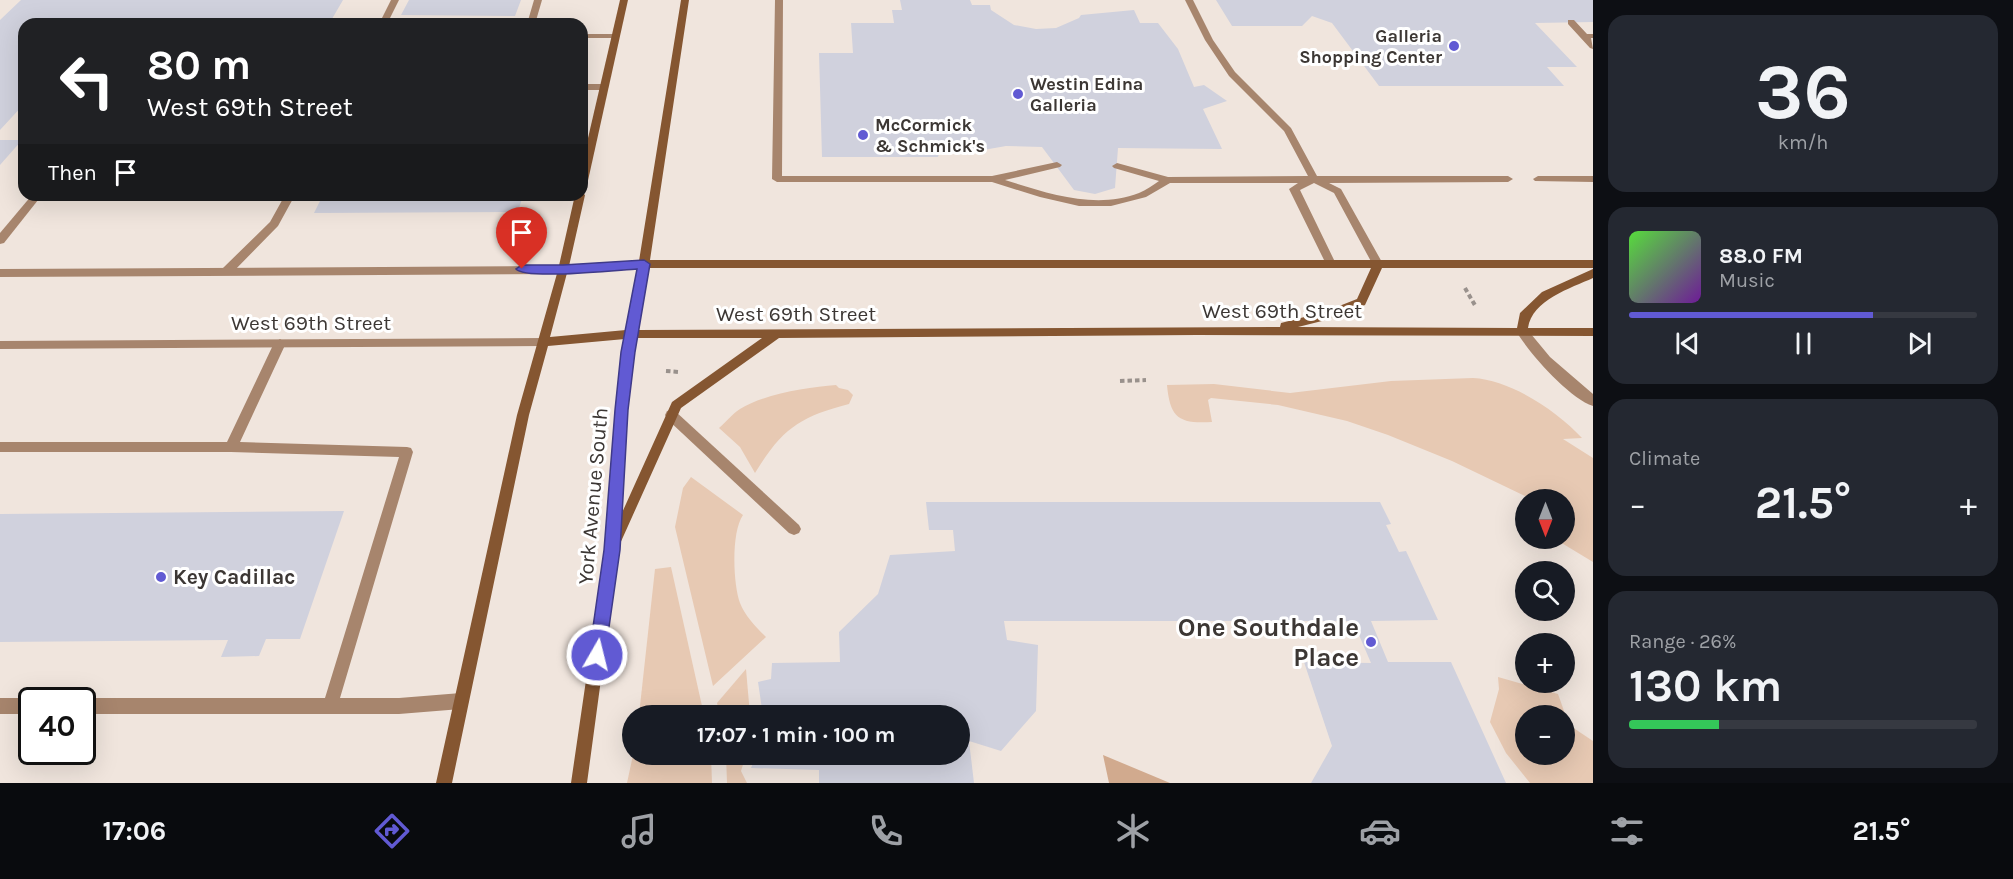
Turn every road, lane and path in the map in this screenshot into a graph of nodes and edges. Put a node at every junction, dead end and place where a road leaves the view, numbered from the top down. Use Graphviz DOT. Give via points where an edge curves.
graph roads {
  1 [pos="395,0"];
  2 [pos="538,0"];
  3 [pos="624,0"];
  4 [pos="685,0"];
  5 [pos="779,0"];
  6 [pos="1189,0"];
  7 [pos="386,18"];
  8 [pos="533,18"];
  9 [pos="1571,22"];
  10 [pos="588,36"];
  11 [pos="616,36"];
  12 [pos="1589,36"];
  13 [pos="1593,46"];
  14 [pos="588,87"];
  15 [pos="604,87"];
  16 [pos="588,158"];
  17 [pos="1057,165"];
  18 [pos="1117,166"];
  19 [pos="992,179"];
  20 [pos="1314,179"];
  21 [pos="1508,179"];
  22 [pos="1538,179"];
  23 [pos="1593,179"];
  24 [pos="1168,180"];
  25 [pos="32,201"];
  26 [pos="287,201"];
  27 [pos="579,201"];
  28 [pos="0,240"];
  29 [pos="644,264"];
  30 [pos="1331,264"];
  31 [pos="1378,264"];
  32 [pos="1593,264"];
  33 [pos="563,270"];
  34 [pos="227,271"];
  35 [pos="0,273"];
  36 [pos="1593,273"];
  37 [pos="1463,286"];
  38 [pos="1479,312"];
  39 [pos="1267,331"];
  40 [pos="1522,332"];
  41 [pos="1593,332"];
  42 [pos="777,333"];
  43 [pos="631,334"];
  44 [pos="543,342"];
  45 [pos="280,343"];
  46 [pos="0,345"];
  47 [pos="1146,380"];
  48 [pos="1120,381"];
  49 [pos="1593,401"];
  50 [pos="671,415"];
  51 [pos="0,447"];
  52 [pos="231,447"];
  53 [pos="794,529"];
  54 [pos="612,550"];
  55 [pos="461,701"];
  56 [pos="0,706"];
  57 [pos="18,706"];
  58 [pos="96,706"];
  59 [pos="330,706"];
  60 [pos="444,783"];
  61 [pos="579,783"];
  1 -- 7 [label="street"];
  2 -- 8 [label="street"];
  3 -- 11 [label="street"];
  4 -- 29 [label="street, York Avenue South"];
  5 -- 19 [label="street" via="777,179"];
  6 -- 20 [label="street" via="1232,74 1288,130"];
  9 -- 12 [label="street"];
  10 -- 11 [label="street"];
  11 -- 15 [label="street"];
  12 -- 13 [label="street"];
  14 -- 15 [label="street"];
  15 -- 16 [label="street"];
  17 -- 19 [label="street"];
  18 -- 24 [label="street"];
  19 -- 24 [label="street" via="1079,203 1111,203 1142,195"];
  20 -- 21 [label="street"];
  20 -- 24 [label="street"];
  20 -- 30 [label="street" via="1294,189"];
  20 -- 31 [label="street" via="1338,191"];
  22 -- 23 [label="street"];
  25 -- 28 [label="street"];
  26 -- 34 [label="street" via="274,224"];
  27 -- 33 [label="street"];
  29 -- 30 [label="street"];
  29 -- 33 [label="street"];
  29 -- 43 [label="street, York Avenue South"];
  30 -- 31 [label="street"];
  31 -- 32 [label="street"];
  31 -- 39 [label="street" via="1361,302 1326,316"];
  33 -- 34 [label="street"];
  33 -- 44 [label="street"];
  34 -- 35 [label="street"];
  36 -- 40 [label="street" via="1546,295 1524,316"];
  37 -- 38 [label="path"];
  39 -- 40 [label="street, West 69th Street"];
  39 -- 42 [label="street, West 69th Street"];
  40 -- 41 [label="street, West 69th Street"];
  40 -- 49 [label="street" via="1554,368"];
  42 -- 43 [label="street, West 69th Street"];
  42 -- 50 [label="street" via="676,405"];
  43 -- 44 [label="street, West 69th Street"];
  43 -- 54 [label="street, York Avenue South" via="621,410"];
  44 -- 45 [label="street, West 69th Street"];
  44 -- 55 [label="street" via="523,415"];
  45 -- 46 [label="street, West 69th Street"];
  45 -- 52 [label="street"];
  47 -- 48 [label="path"];
  50 -- 53 [label="street"];
  50 -- 54 [label="street"];
  51 -- 52 [label="street"];
  52 -- 59 [label="street" via="407,452"];
  54 -- 61 [label="street, York Avenue South"];
  55 -- 59 [label="street"];
  55 -- 60 [label="street"];
  56 -- 57 [label="street"];
  58 -- 59 [label="street"];
}
